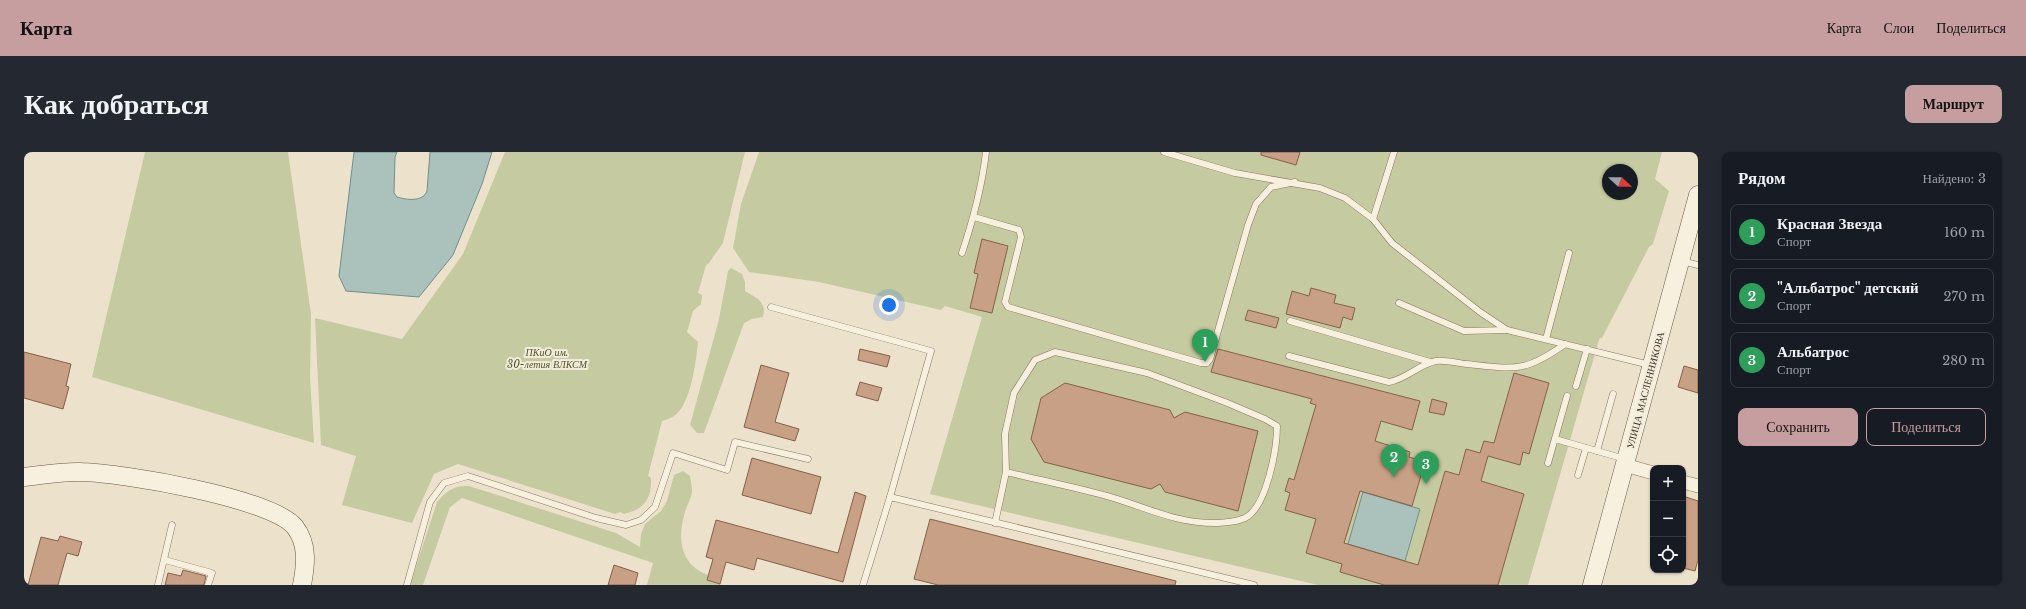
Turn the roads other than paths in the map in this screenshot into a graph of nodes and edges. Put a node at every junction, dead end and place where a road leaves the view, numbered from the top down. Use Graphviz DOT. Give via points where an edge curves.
graph roads {
  1 [pos="986,152"];
  2 [pos="1164,152"];
  3 [pos="1394,152"];
  4 [pos="1295,182"];
  5 [pos="1698,196"];
  6 [pos="974,217"];
  7 [pos="1373,219"];
  8 [pos="962,253"];
  9 [pos="1569,253"];
  10 [pos="1680,260"];
  11 [pos="1698,265"];
  12 [pos="1399,303"];
  13 [pos="771,307"];
  14 [pos="1290,321"];
  15 [pos="1507,330"];
  16 [pos="1546,340"];
  17 [pos="1564,344"];
  18 [pos="1587,349"];
  19 [pos="1288,356"];
  20 [pos="1430,362"];
  21 [pos="1652,365"];
  22 [pos="1576,386"];
  23 [pos="1613,394"];
  24 [pos="1567,396"];
  25 [pos="1555,439"];
  26 [pos="1586,448"];
  27 [pos="1597,451"];
  28 [pos="808,459"];
  29 [pos="1625,462"];
  30 [pos="1548,463"];
  31 [pos="1006,472"];
  32 [pos="1650,472"];
  33 [pos="1578,475"];
  34 [pos="24,477"];
  35 [pos="1686,483"];
  36 [pos="1698,486"];
  37 [pos="890,497"];
  38 [pos="995,523"];
  39 [pos="172,525"];
  40 [pos="165,560"];
  41 [pos="158,585"];
  42 [pos="208,585"];
  43 [pos="302,585"];
  44 [pos="407,585"];
  45 [pos="863,585"];
  46 [pos="1254,585"];
  47 [pos="1592,585"];
  1 -- 6 [label="lane" via="984,174"];
  2 -- 4 [label="lane" via="1235,173"];
  3 -- 7 [label="lane"];
  4 -- 6 [label="lane" via="1271,187 1256,204 1207,363 1008,308 1005,302 1021,237 1019,230"];
  4 -- 7 [label="lane" via="1345,198"];
  5 -- 10 [label="main road, УЛИЦА МАСЛЕННИКОВА"];
  6 -- 8 [label="lane"];
  7 -- 15 [label="lane" via="1392,243"];
  9 -- 16 [label="lane"];
  10 -- 11 [label="lane"];
  10 -- 21 [label="main road, УЛИЦА МАСЛЕННИКОВА"];
  12 -- 15 [label="lane" via="1464,331"];
  13 -- 37 [label="lane" via="931,351"];
  14 -- 20 [label="lane"];
  15 -- 16 [label="lane"];
  16 -- 17 [label="lane"];
  17 -- 18 [label="lane"];
  17 -- 20 [label="lane" via="1537,362 1524,366 1507,368"];
  18 -- 21 [label="lane"];
  18 -- 22 [label="lane"];
  19 -- 20 [label="lane" via="1389,382 1397,381"];
  21 -- 29 [label="main road, УЛИЦА МАСЛЕННИКОВА"];
  23 -- 27 [label="lane"];
  24 -- 25 [label="lane"];
  25 -- 26 [label="lane"];
  25 -- 30 [label="lane"];
  26 -- 27 [label="lane"];
  26 -- 33 [label="lane"];
  27 -- 29 [label="lane"];
  28 -- 44 [label="lane" via="735,442 727,470 673,453 656,507 641,520 626,525 596,518 468,476 444,483 430,502"];
  29 -- 32 [label="street"];
  29 -- 47 [label="main road, УЛИЦА МАСЛЕННИКОВА"];
  31 -- 31 [label="lane" via="1108,497 1188,522 1232,522 1246,518 1258,504 1269,480 1277,443 1276,426 1225,402 1147,373 1055,352 1035,360 1014,393 1005,434"];
  31 -- 38 [label="lane"];
  34 -- 43 [label="main road" via="80,471 118,474 182,486 260,506 277,513 294,526 304,543 306,566"];
  35 -- 36 [label="street"];
  37 -- 38 [label="lane"];
  37 -- 45 [label="lane"];
  38 -- 46 [label="lane"];
  39 -- 40 [label="lane"];
  40 -- 41 [label="lane"];
  40 -- 42 [label="lane" via="212,573"];
}
